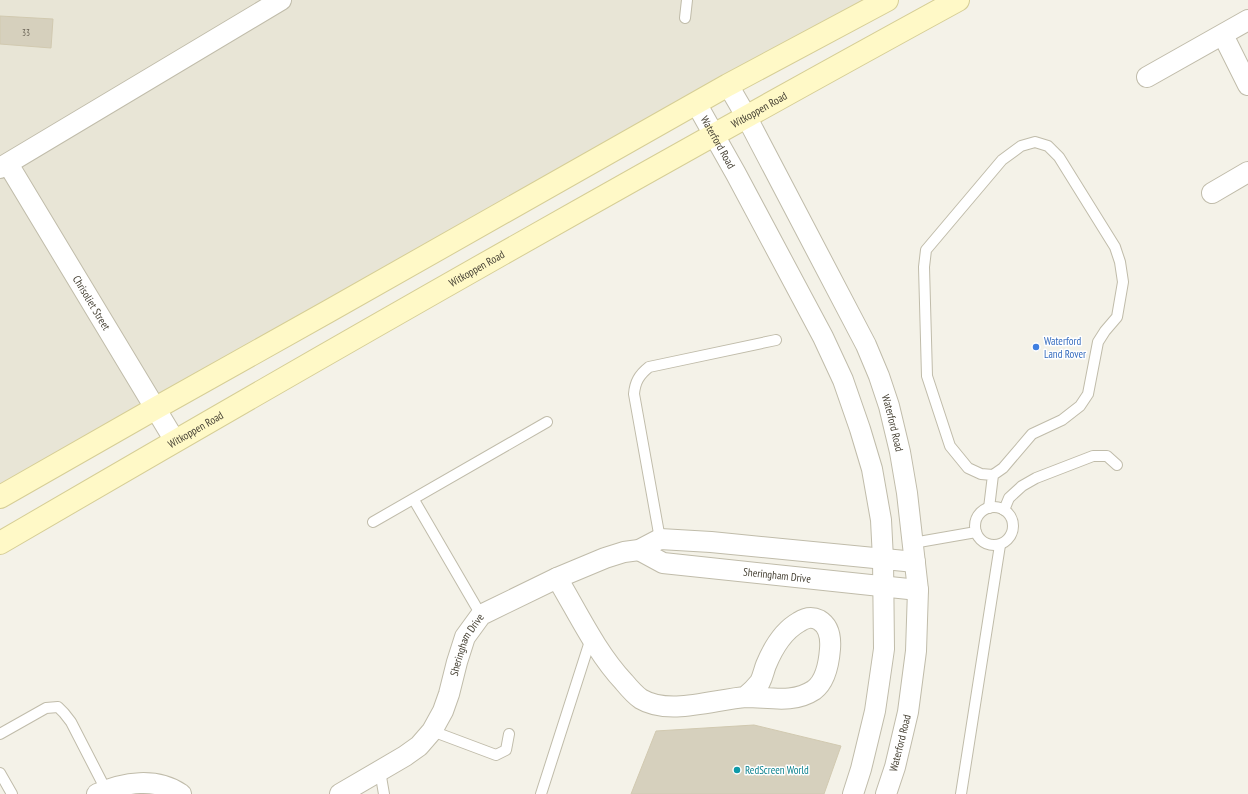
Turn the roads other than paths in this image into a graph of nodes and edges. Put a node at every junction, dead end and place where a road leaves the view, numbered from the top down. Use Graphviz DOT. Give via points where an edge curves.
graph roads {
  1 [pos="281,0"];
  2 [pos="687,0"];
  3 [pos="887,0"];
  4 [pos="958,0"];
  5 [pos="685,18"];
  6 [pos="1248,20"];
  7 [pos="1223,34"];
  8 [pos="1147,78"];
  9 [pos="728,85"];
  10 [pos="1248,85"];
  11 [pos="696,103"];
  12 [pos="746,116"];
  13 [pos="714,134"];
  14 [pos="4,166"];
  15 [pos="1248,172"];
  16 [pos="1212,193"];
  17 [pos="776,340"];
  18 [pos="156,408"];
  19 [pos="547,422"];
  20 [pos="175,441"];
  21 [pos="1117,465"];
  22 [pos="993,475"];
  23 [pos="0,497"];
  24 [pos="414,500"];
  25 [pos="989,508"];
  26 [pos="1004,510"];
  27 [pos="373,522"];
  28 [pos="976,532"];
  29 [pos="660,539"];
  30 [pos="0,543"];
  31 [pos="1000,545"];
  32 [pos="638,550"];
  33 [pos="914,552"];
  34 [pos="883,559"];
  35 [pos="557,578"];
  36 [pos="884,586"];
  37 [pos="918,590"];
  38 [pos="481,615"];
  39 [pos="591,636"];
  40 [pos="746,697"];
  41 [pos="432,731"];
  42 [pos="0,734"];
  43 [pos="509,734"];
  44 [pos="380,771"];
  45 [pos="0,773"];
  46 [pos="110,791"];
  47 [pos="12,794"];
  48 [pos="181,794"];
  49 [pos="340,794"];
  50 [pos="384,794"];
  51 [pos="541,794"];
  52 [pos="853,794"];
  53 [pos="886,794"];
  54 [pos="962,794"];
  1 -- 14 [label="street, Chrisoliet Street"];
  2 -- 5 [label="lane"];
  3 -- 9 [label="main road"];
  4 -- 12 [label="main road, Witkoppen Road"];
  6 -- 7 [label="street"];
  7 -- 8 [label="street"];
  7 -- 10 [label="street"];
  9 -- 11 [label="main road"];
  9 -- 12 [label="street, Waterford Road"];
  11 -- 13 [label="street, Waterford Road"];
  11 -- 18 [label="main road"];
  12 -- 13 [label="main road, Witkoppen Road"];
  12 -- 33 [label="street, Waterford Road" via="866,345 879,376 900,452"];
  13 -- 20 [label="main road, Witkoppen Road"];
  13 -- 34 [label="street, Waterford Road" via="823,337 843,380 872,469"];
  14 -- 18 [label="street, Chrisoliet Street"];
  15 -- 16 [label="street"];
  17 -- 29 [label="lane" via="649,367 639,375 634,394"];
  18 -- 20 [label="street, Chrisoliet Street"];
  18 -- 23 [label="main road"];
  19 -- 24 [label="lane"];
  20 -- 30 [label="main road, Witkoppen Road"];
  21 -- 26 [label="lane" via="1107,456 1093,456 1036,478 1009,498"];
  22 -- 22 [label="lane" via="1003,468 1032,434 1062,420 1080,406 1088,394 1098,342 1117,317 1123,282 1115,247 1059,157 1048,146 1035,142 1021,146 1002,160 926,250 924,267 927,376 950,446 968,468 981,474"];
  22 -- 25 [label="lane"];
  24 -- 27 [label="lane"];
  24 -- 38 [label="lane"];
  25 -- 26 [label="lane" via="997,507"];
  25 -- 28 [label="lane" via="982,511 978,517 975,524"];
  26 -- 31 [label="lane" via="1010,514 1014,528 1011,536"];
  28 -- 31 [label="lane" via="985,543"];
  28 -- 33 [label="lane"];
  29 -- 32 [label="street, Sheringham Drive"];
  29 -- 34 [label="street, Sheringham Drive"];
  31 -- 54 [label="lane"];
  32 -- 35 [label="street, Sheringham Drive" via="605,558"];
  32 -- 36 [label="street, Sheringham Drive" via="663,563"];
  33 -- 34 [label="street, Sheringham Drive"];
  33 -- 37 [label="street, Waterford Road"];
  34 -- 36 [label="street, Waterford Road"];
  35 -- 38 [label="street, Sheringham Drive"];
  35 -- 39 [label="street"];
  36 -- 37 [label="street, Sheringham Drive"];
  36 -- 52 [label="street, Waterford Road" via="884,649 875,711"];
  37 -- 53 [label="street, Waterford Road" via="916,651 908,712"];
  38 -- 41 [label="street, Sheringham Drive" via="465,637 449,694"];
  39 -- 40 [label="street" via="616,674 646,702 672,706"];
  39 -- 51 [label="lane"];
  40 -- 40 [label="street" via="759,682 773,651 792,626 813,617 825,625 829,632 830,650 827,668 815,689 796,698"];
  41 -- 43 [label="lane" via="496,755 506,750"];
  41 -- 44 [label="street, Sheringham Drive" via="419,746"];
  42 -- 46 [label="lane" via="46,708 58,707 71,722"];
  44 -- 49 [label="street, Sheringham Drive"];
  44 -- 50 [label="lane"];
  45 -- 47 [label="lane"];
  46 -- 48 [label="street" via="131,783 146,782"];
}
